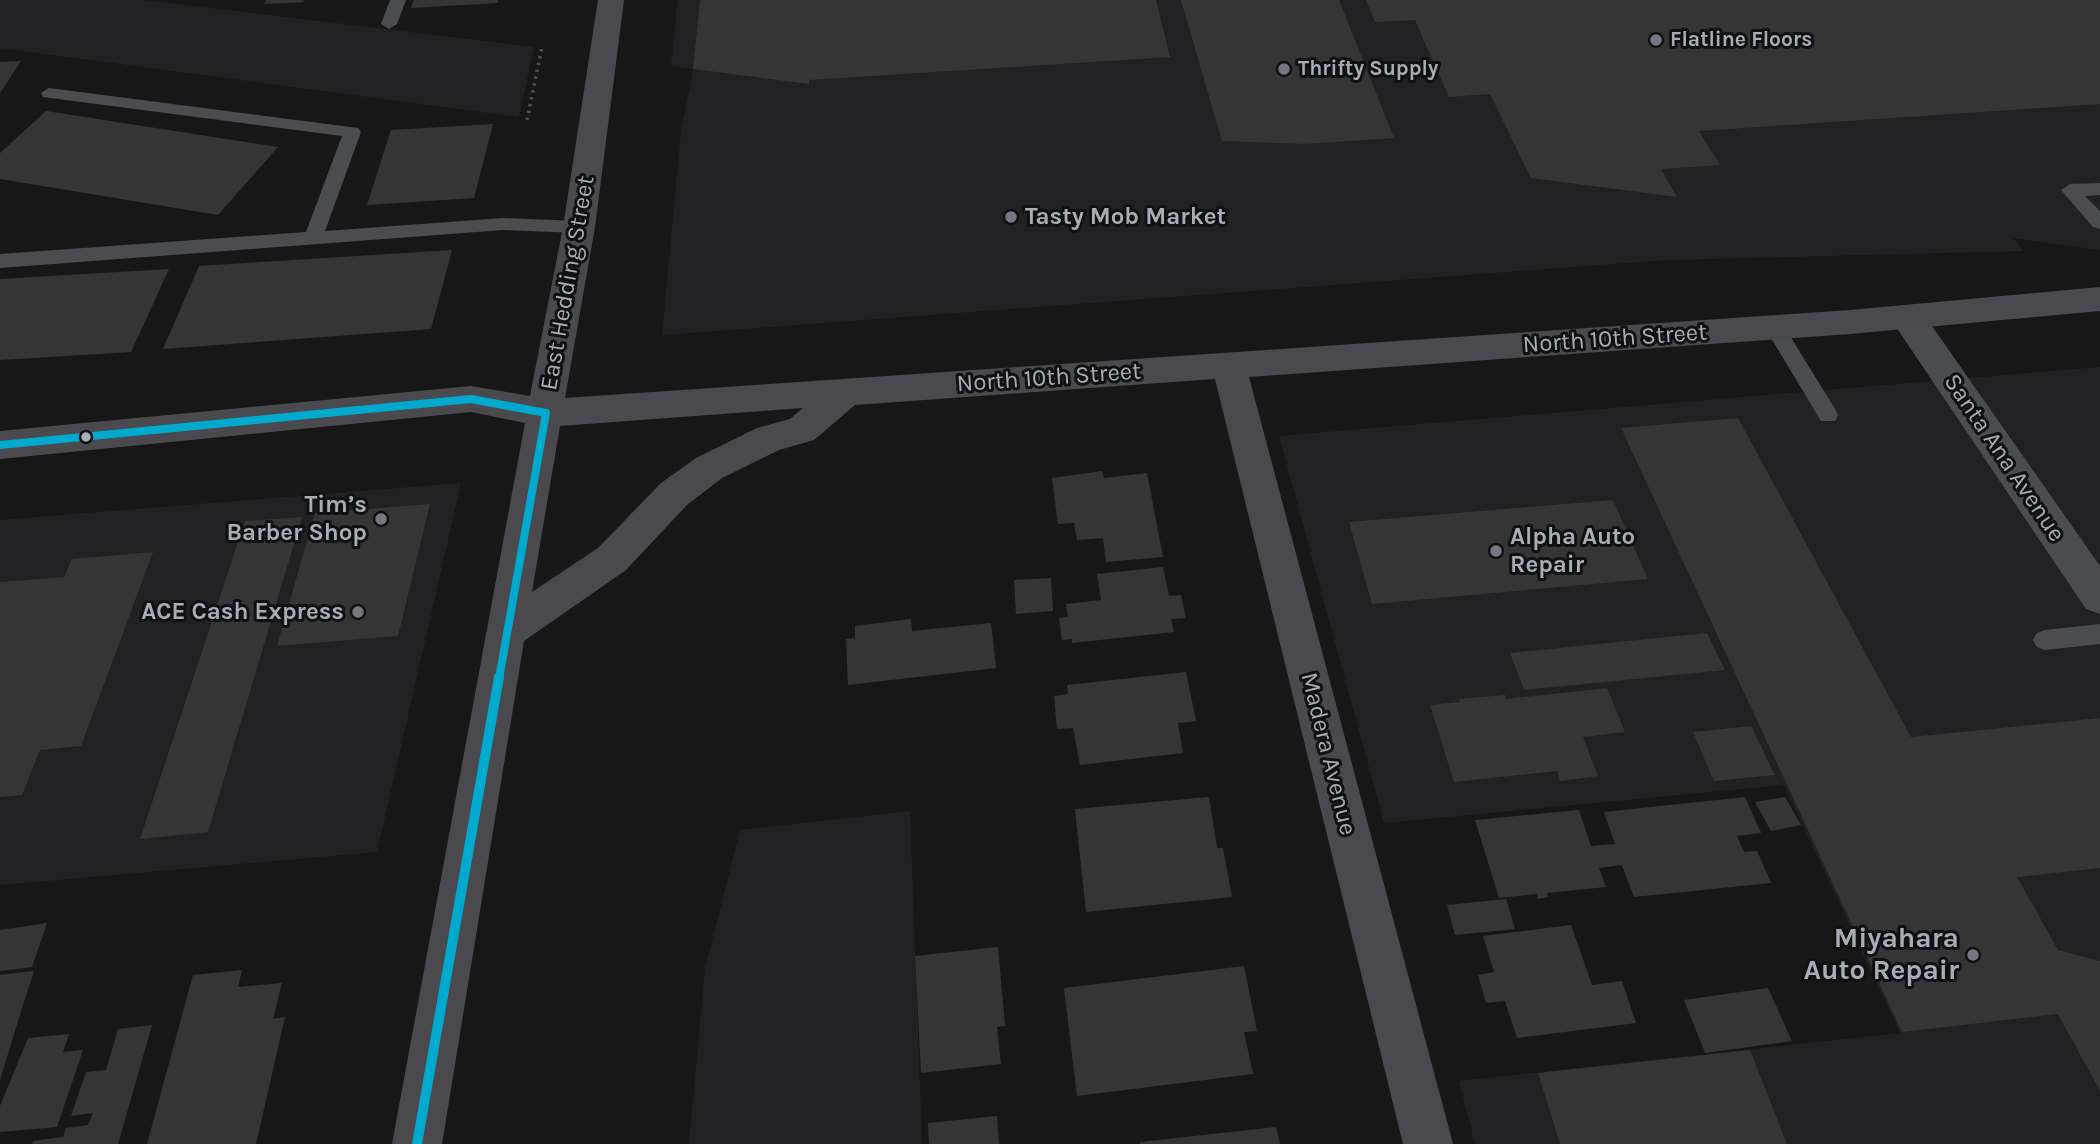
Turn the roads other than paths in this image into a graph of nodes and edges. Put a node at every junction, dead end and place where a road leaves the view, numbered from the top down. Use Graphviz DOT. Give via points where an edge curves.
graph roads {
  1 [pos="398,0"];
  2 [pos="611,0"];
  3 [pos="389,24"];
  4 [pos="49,93"];
  5 [pos="2100,189"];
  6 [pos="2100,223"];
  7 [pos="579,227"];
  8 [pos="313,238"];
  9 [pos="0,261"];
  10 [pos="2100,299"];
  11 [pos="1908,318"];
  12 [pos="1775,328"];
  13 [pos="1229,365"];
  14 [pos="844,394"];
  15 [pos="546,413"];
  16 [pos="1828,415"];
  17 [pos="0,445"];
  18 [pos="2100,597"];
  19 [pos="505,632"];
  20 [pos="2100,634"];
  21 [pos="2045,640"];
  22 [pos="417,1144"];
  23 [pos="1428,1144"];
  1 -- 3 [label="lane"];
  2 -- 7 [label="main road, East Hedding Street"];
  4 -- 8 [label="lane" via="352,132"];
  5 -- 6 [label="lane" via="2070,190"];
  7 -- 8 [label="lane" via="503,224"];
  7 -- 15 [label="main road, East Hedding Street"];
  8 -- 9 [label="lane"];
  10 -- 11 [label="main road, North 10th Street"];
  11 -- 12 [label="main road, North 10th Street"];
  11 -- 18 [label="street, Santa Ana Avenue"];
  12 -- 13 [label="main road, North 10th Street"];
  12 -- 16 [label="lane"];
  13 -- 14 [label="main road, North 10th Street"];
  13 -- 23 [label="main road, Madera Avenue"];
  14 -- 15 [label="main road, North 10th Street"];
  14 -- 19 [label="main road" via="801,430 769,438 709,468 674,494 612,559"];
  15 -- 17 [label="main road, North 10th Street" via="471,399"];
  15 -- 19 [label="main road, East Hedding Street"];
  19 -- 22 [label="main road, East Hedding Street"];
  20 -- 21 [label="lane"];
}
